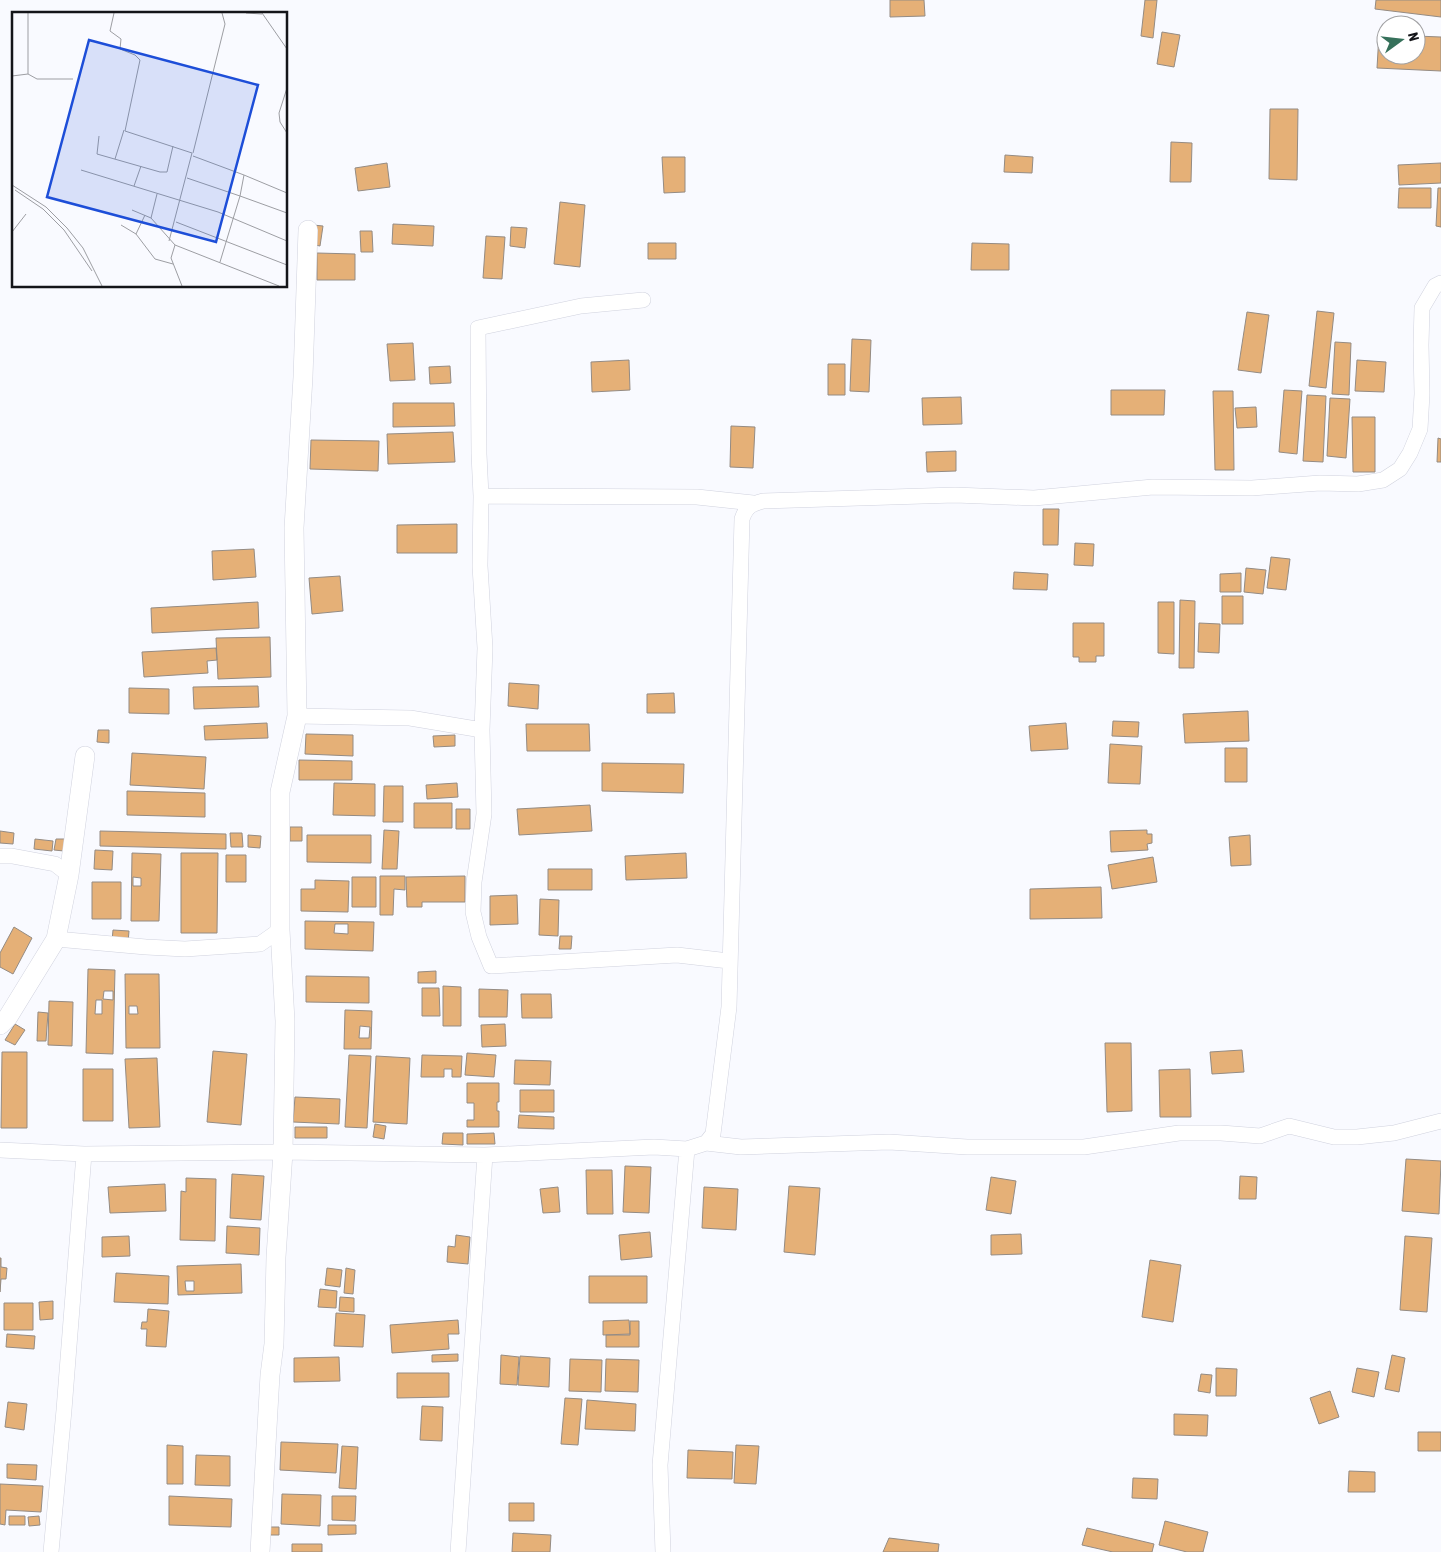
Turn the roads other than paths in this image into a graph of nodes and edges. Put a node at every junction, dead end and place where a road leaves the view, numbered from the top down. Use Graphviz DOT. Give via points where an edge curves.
graph roads {
  1 [pos="308,230"];
  2 [pos="1441,282"];
  3 [pos="643,300"];
  4 [pos="481,496"];
  5 [pos="753,504"];
  6 [pos="296,716"];
  7 [pos="482,730"];
  8 [pos="85,756"];
  9 [pos="0,856"];
  10 [pos="69,875"];
  11 [pos="280,930"];
  12 [pos="56,939"];
  13 [pos="260,944"];
  14 [pos="729,961"];
  15 [pos="281,963"];
  16 [pos="0,1026"];
  17 [pos="1441,1121"];
  18 [pos="706,1143"];
  19 [pos="687,1149"];
  20 [pos="0,1150"];
  21 [pos="283,1152"];
  22 [pos="84,1154"];
  23 [pos="485,1155"];
  24 [pos="51,1552"];
  25 [pos="260,1552"];
  26 [pos="458,1552"];
  27 [pos="663,1552"];
  1 -- 6 [label="street" via="294,528"];
  2 -- 5 [label="street" via="1422,308 1420,429 1400,469 1383,480 1252,488 1152,488 1034,498 955,495 783,500"];
  3 -- 4 [label="street" via="581,306 478,328"];
  4 -- 5 [label="street" via="697,497"];
  4 -- 7 [label="street" via="480,566 485,648"];
  5 -- 14 [label="street" via="745,510 742,519"];
  6 -- 7 [label="street" via="410,718"];
  6 -- 11 [label="street" via="280,792"];
  7 -- 14 [label="street" via="484,814 473,912 491,966 677,956"];
  8 -- 10 [label="street"];
  9 -- 10 [label="street" via="55,864"];
  10 -- 12 [label="street"];
  11 -- 13 [label="street"];
  11 -- 15 [label="street"];
  12 -- 13 [label="street" via="185,949"];
  12 -- 16 [label="street"];
  13 -- 15 [label="street"];
  14 -- 18 [label="street" via="729,1008 713,1134"];
  15 -- 21 [label="street" via="285,1020"];
  17 -- 18 [label="street" via="1357,1137 1334,1137 1289,1126 1260,1136 1179,1133 1084,1147 975,1147 889,1142 741,1147"];
  18 -- 19 [label="street"];
  19 -- 23 [label="street" via="654,1147"];
  19 -- 27 [label="street" via="660,1465"];
  20 -- 22 [label="street"];
  21 -- 22 [label="street"];
  21 -- 23 [label="street"];
  21 -- 25 [label="street"];
  22 -- 24 [label="street"];
  23 -- 26 [label="street"];
}
